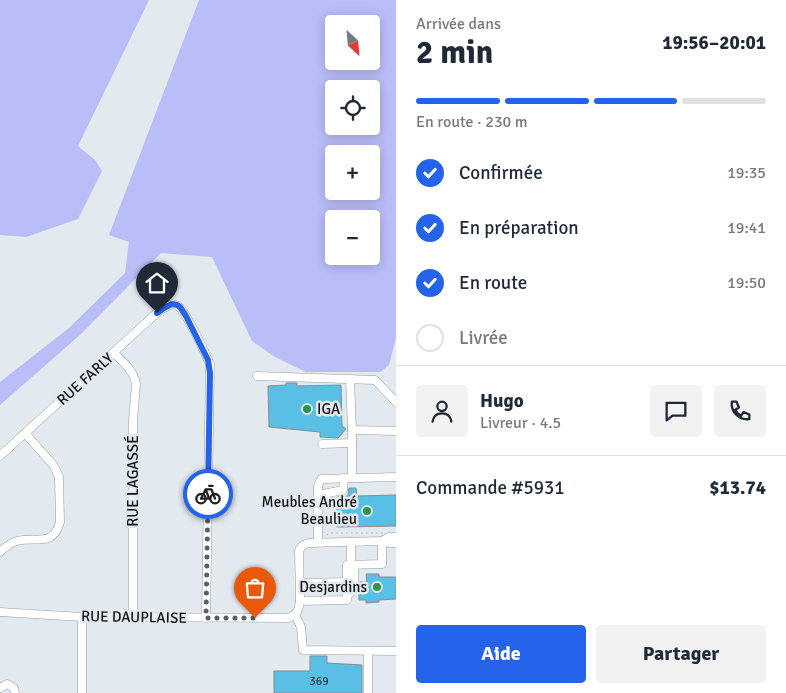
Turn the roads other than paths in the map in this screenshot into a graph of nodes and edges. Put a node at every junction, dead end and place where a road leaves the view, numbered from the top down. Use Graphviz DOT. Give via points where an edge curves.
graph roads {
  1 [pos="114,352"];
  2 [pos="257,376"];
  3 [pos="350,379"];
  4 [pos="396,402"];
  5 [pos="352,430"];
  6 [pos="396,431"];
  7 [pos="25,433"];
  8 [pos="352,443"];
  9 [pos="322,444"];
  10 [pos="0,456"];
  11 [pos="396,477"];
  12 [pos="348,478"];
  13 [pos="318,495"];
  14 [pos="396,537"];
  15 [pos="382,540"];
  16 [pos="318,542"];
  17 [pos="351,542"];
  18 [pos="396,542"];
  19 [pos="0,552"];
  20 [pos="353,565"];
  21 [pos="347,582"];
  22 [pos="300,583"];
  23 [pos="347,596"];
  24 [pos="300,601"];
  25 [pos="0,612"];
  26 [pos="295,616"];
  27 [pos="82,618"];
  28 [pos="133,618"];
  29 [pos="206,618"];
  30 [pos="368,651"];
  31 [pos="396,651"];
  32 [pos="0,688"];
  33 [pos="15,693"];
  34 [pos="82,693"];
  35 [pos="368,693"];
  1 -- 7 [label="street, RUE FARLY"];
  1 -- 28 [label="street, RUE LAGASSÉ" via="131,371 136,384"];
  1 -- 29 [label="street, RUE FARLY" via="160,310 172,304 183,311 210,364"];
  2 -- 3 [label="street"];
  3 -- 4 [label="street" via="375,380"];
  3 -- 5 [label="street"];
  5 -- 6 [label="street"];
  5 -- 8 [label="street"];
  7 -- 10 [label="street, RUE FARLY"];
  7 -- 19 [label="street" via="54,466 59,477 60,522 53,536 10,543"];
  8 -- 9 [label="street"];
  8 -- 12 [label="street"];
  11 -- 12 [label="street"];
  12 -- 13 [label="street" via="343,490"];
  12 -- 13 [label="street" via="321,479"];
  13 -- 16 [label="street"];
  14 -- 15 [label="street"];
  15 -- 17 [label="street"];
  15 -- 18 [label="street"];
  15 -- 20 [label="street" via="382,564"];
  16 -- 17 [label="street"];
  16 -- 22 [label="street" via="309,542 300,550"];
  17 -- 20 [label="street"];
  20 -- 21 [label="street" via="347,565"];
  20 -- 23 [label="street" via="354,588"];
  21 -- 22 [label="street"];
  21 -- 23 [label="street"];
  22 -- 24 [label="street"];
  23 -- 24 [label="street" via="347,600"];
  24 -- 26 [label="street"];
  25 -- 27 [label="street, RUE DAUPLAISE"];
  26 -- 29 [label="street, RUE DAUPLAISE"];
  26 -- 30 [label="street" via="301,627 303,650"];
  27 -- 28 [label="street, RUE DAUPLAISE"];
  27 -- 34 [label="street"];
  28 -- 29 [label="street, RUE DAUPLAISE"];
  30 -- 31 [label="street"];
  30 -- 35 [label="street"];
  32 -- 33 [label="street" via="7,684 14,688"];
}
